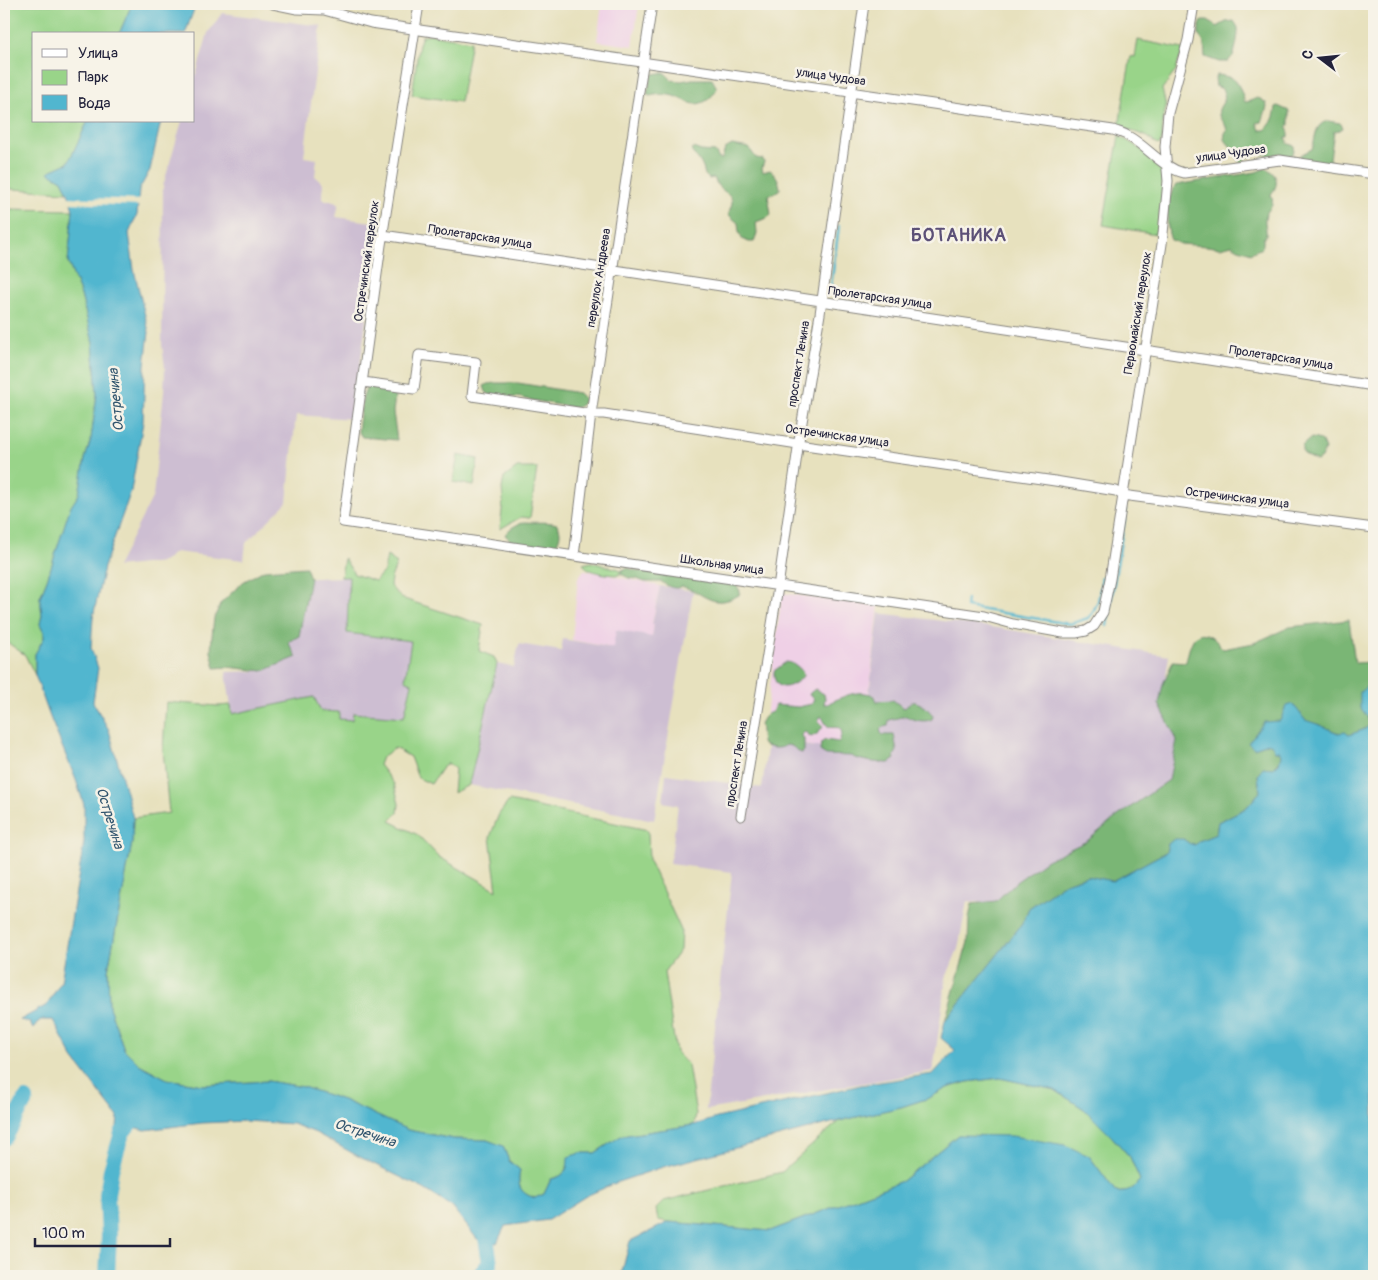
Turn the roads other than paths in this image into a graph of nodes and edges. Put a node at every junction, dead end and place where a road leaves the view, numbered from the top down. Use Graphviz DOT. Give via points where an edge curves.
graph roads {
  1 [pos="273,4"];
  2 [pos="419,4"];
  3 [pos="652,4"];
  4 [pos="864,4"];
  5 [pos="1194,4"];
  6 [pos="415,29"];
  7 [pos="643,61"];
  8 [pos="851,92"];
  9 [pos="1167,166"];
  10 [pos="1374,174"];
  11 [pos="383,235"];
  12 [pos="613,270"];
  13 [pos="821,302"];
  14 [pos="1145,350"];
  15 [pos="363,382"];
  16 [pos="1374,386"];
  17 [pos="592,414"];
  18 [pos="798,444"];
  19 [pos="1122,495"];
  20 [pos="343,522"];
  21 [pos="1374,528"];
  22 [pos="574,556"];
  23 [pos="778,586"];
  24 [pos="1094,626"];
  25 [pos="741,816"];
  1 -- 6 [label="street, улица Чудова" via="324,10 371,23"];
  2 -- 6 [label="street, Остречинский переулок"];
  3 -- 7 [label="street, переулок Андреева"];
  4 -- 8 [label="street, проспект Ленина"];
  5 -- 9 [label="street, Первомайский переулок" via="1188,40 1168,113"];
  6 -- 7 [label="street, улица Чудова"];
  6 -- 11 [label="street, Остречинский переулок"];
  7 -- 8 [label="street, улица Чудова"];
  7 -- 12 [label="street, переулок Андреева"];
  8 -- 9 [label="street, улица Чудова" via="1113,130 1128,136"];
  8 -- 13 [label="street, проспект Ленина"];
  9 -- 10 [label="street, улица Чудова" via="1184,173 1280,160"];
  9 -- 14 [label="street, Первомайский переулок" via="1162,244"];
  11 -- 12 [label="street, Пролетарская улица"];
  11 -- 15 [label="street, Остречинский переулок"];
  12 -- 13 [label="street, Пролетарская улица"];
  12 -- 17 [label="street, переулок Андреева"];
  13 -- 14 [label="street, Пролетарская улица"];
  13 -- 18 [label="street, проспект Ленина"];
  14 -- 16 [label="street, Пролетарская улица"];
  14 -- 19 [label="street, Первомайский переулок"];
  15 -- 17 [label="street, Остречинская улица" via="414,389 419,354 476,362 472,396"];
  15 -- 20 [label="street, Остречинский переулок"];
  17 -- 18 [label="street, Остречинская улица"];
  17 -- 22 [label="street, переулок Андреева"];
  18 -- 19 [label="street, Остречинская улица" via="1055,481 1116,491"];
  18 -- 23 [label="street, проспект Ленина"];
  19 -- 21 [label="street, Остречинская улица"];
  19 -- 24 [label="street, Первомайский переулок" via="1103,612"];
  20 -- 22 [label="street, Школьная улица"];
  22 -- 23 [label="street, Школьная улица"];
  23 -- 24 [label="street, Школьная улица" via="984,616 1063,633 1086,631"];
  23 -- 25 [label="street, проспект Ленина"];
}
